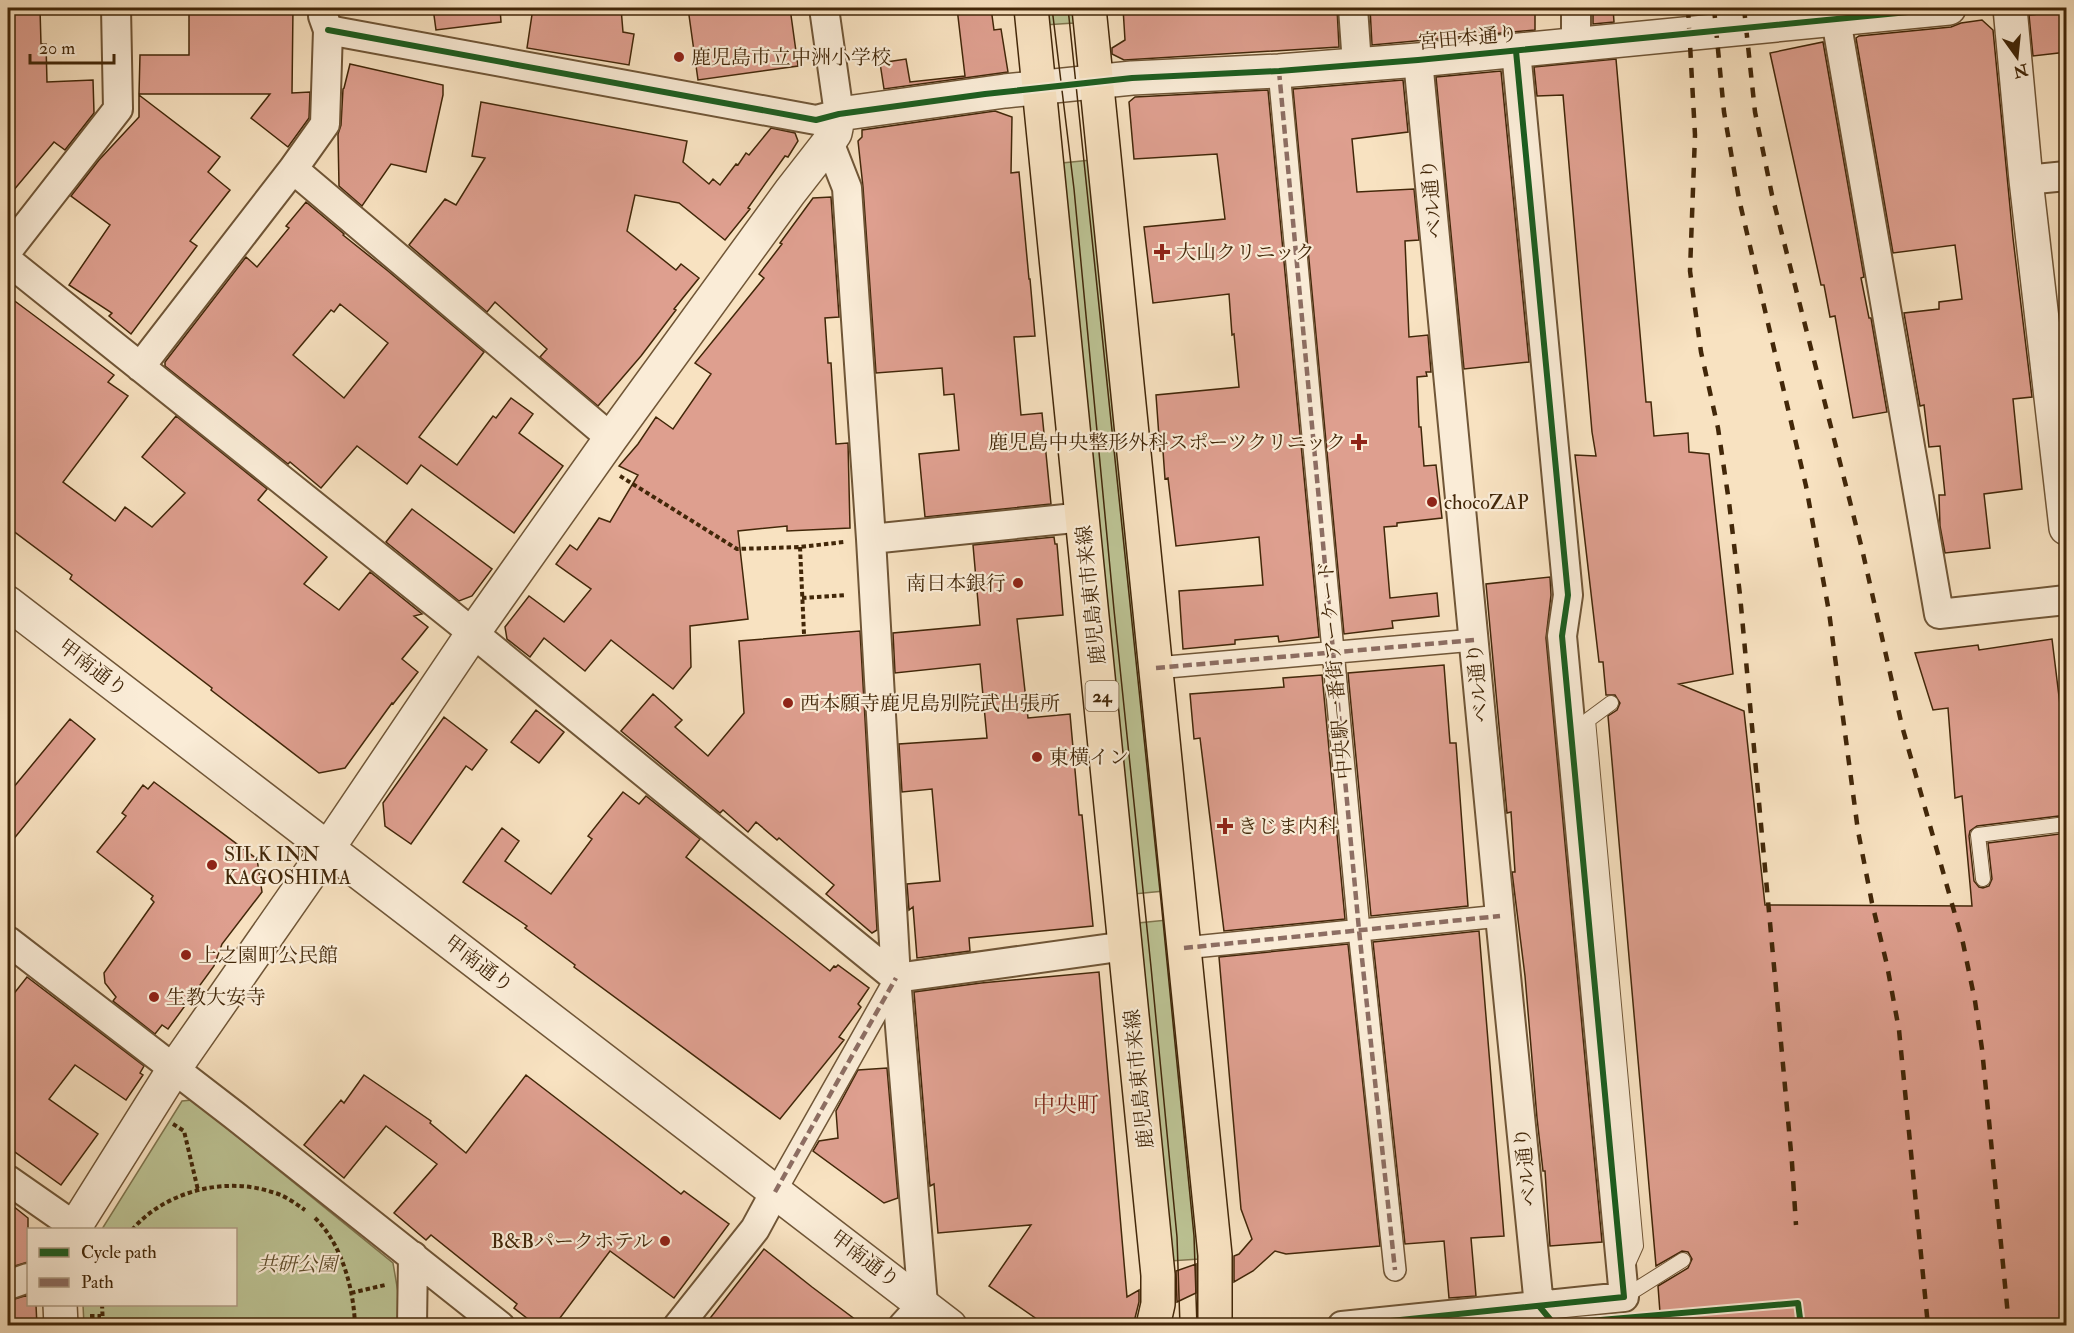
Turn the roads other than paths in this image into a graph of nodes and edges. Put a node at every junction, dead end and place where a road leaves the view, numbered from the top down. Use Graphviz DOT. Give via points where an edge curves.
graph roads {
  1 [pos="116,8"];
  2 [pos="824,8"];
  3 [pos="1031,8"];
  4 [pos="1089,8"];
  5 [pos="1353,8"];
  6 [pos="1576,8"];
  7 [pos="1949,8"];
  8 [pos="2010,8"];
  9 [pos="1835,14"];
  10 [pos="326,19"];
  11 [pos="1576,44"];
  12 [pos="1516,51"];
  13 [pos="1418,60"];
  14 [pos="1358,64"];
  15 [pos="1279,70"];
  16 [pos="1097,81"];
  17 [pos="1039,88"];
  18 [pos="834,128"];
  19 [pos="293,169"];
  20 [pos="2067,176"];
  21 [pos="2026,180"];
  22 [pos="8,250"];
  23 [pos="8,261"];
  24 [pos="140,366"];
  25 [pos="603,450"];
  26 [pos="1083,517"];
  27 [pos="2067,528"];
  28 [pos="871,539"];
  29 [pos="2067,600"];
  30 [pos="8,603"];
  31 [pos="473,633"];
  32 [pos="1474,640"];
  33 [pos="1333,652"];
  34 [pos="1156,668"];
  35 [pos="1611,703"];
  36 [pos="2067,824"];
  37 [pos="328,848"];
  38 [pos="1983,879"];
  39 [pos="1500,916"];
  40 [pos="1359,930"];
  41 [pos="8,941"];
  42 [pos="1126,946"];
  43 [pos="1184,948"];
  44 [pos="896,978"];
  45 [pos="174,1069"];
  46 [pos="8,1180"];
  47 [pos="775,1192"];
  48 [pos="74,1228"];
  49 [pos="413,1256"];
  50 [pos="1683,1260"];
  51 [pos="1395,1270"];
  52 [pos="27,1278"];
  53 [pos="8,1285"];
  54 [pos="1623,1287"];
  55 [pos="60,1306"];
  56 [pos="1539,1306"];
  57 [pos="913,1315"];
  58 [pos="1436,1321"];
  59 [pos="62,1326"];
  60 [pos="412,1326"];
  61 [pos="500,1326"];
  62 [pos="678,1326"];
  63 [pos="950,1326"];
  64 [pos="1154,1326"];
  65 [pos="1215,1326"];
  66 [pos="1342,1326"];
  1 -- 22 [label="street" via="118,109"];
  2 -- 18 [label="street"];
  3 -- 17 [label="main road, 鹿児島東市来線 / 24"];
  4 -- 16 [label="main road"];
  5 -- 14 [label="street"];
  6 -- 11 [label="street"];
  7 -- 9 [label="street, 宮田本通り"];
  8 -- 21 [label="street"];
  9 -- 11 [label="street, 宮田本通り"];
  9 -- 29 [label="street" via="1939,614"];
  10 -- 18 [label="street" via="816,120"];
  10 -- 19 [label="street" via="325,123"];
  11 -- 12 [label="street, 宮田本通り"];
  12 -- 13 [label="street, 宮田本通り"];
  12 -- 54 [label="street" via="1568,595 1562,636"];
  13 -- 14 [label="street, 宮田本通り"];
  13 -- 32 [label="street, ベル通り"];
  14 -- 15 [label="street, 宮田本通り"];
  15 -- 16 [label="street, 宮田本通り"];
  15 -- 33 [label="street, 中央駅一番街アーケード"];
  16 -- 17 [label="street, 宮田本通り"];
  16 -- 34 [label="main road"];
  17 -- 18 [label="street, 宮田本通り"];
  17 -- 26 [label="main road, 鹿児島東市来線 / 24"];
  18 -- 25 [label="street"];
  18 -- 28 [label="street" via="847,188"];
  19 -- 24 [label="street"];
  19 -- 25 [label="street"];
  20 -- 21 [label="street"];
  21 -- 27 [label="street"];
  23 -- 24 [label="street"];
  24 -- 31 [label="street"];
  25 -- 31 [label="street"];
  26 -- 28 [label="street"];
  26 -- 42 [label="main road, 鹿児島東市来線 / 24"];
  28 -- 44 [label="street"];
  30 -- 37 [label="street, 甲南通り"];
  31 -- 37 [label="street"];
  31 -- 44 [label="street"];
  32 -- 33 [label="street"];
  32 -- 39 [label="street, ベル通り"];
  33 -- 34 [label="street"];
  33 -- 40 [label="street, 中央駅一番街アーケード"];
  34 -- 43 [label="main road"];
  35 -- 54 [label="lane" via="1588,720 1636,1246"];
  36 -- 38 [label="lane" via="1978,835"];
  37 -- 45 [label="street"];
  37 -- 47 [label="street, 甲南通り"];
  39 -- 40 [label="street"];
  39 -- 56 [label="street, ベル通り"];
  40 -- 43 [label="street"];
  40 -- 51 [label="street, 中央駅一番街アーケード"];
  41 -- 45 [label="street"];
  42 -- 44 [label="street"];
  42 -- 64 [label="main road, 鹿児島東市来線 / 24" via="1158,1275"];
  43 -- 65 [label="main road" via="1215,1255"];
  44 -- 47 [label="street"];
  44 -- 57 [label="street"];
  45 -- 48 [label="street"];
  45 -- 49 [label="street"];
  46 -- 48 [label="street"];
  47 -- 57 [label="street, 甲南通り"];
  47 -- 62 [label="street" via="755,1228"];
  49 -- 60 [label="street"];
  49 -- 61 [label="street"];
  50 -- 54 [label="lane"];
  52 -- 53 [label="street"];
  54 -- 56 [label="street"];
  55 -- 59 [label="street"];
  56 -- 58 [label="street"];
  57 -- 63 [label="street, 甲南通り"];
  58 -- 66 [label="street"];
}
